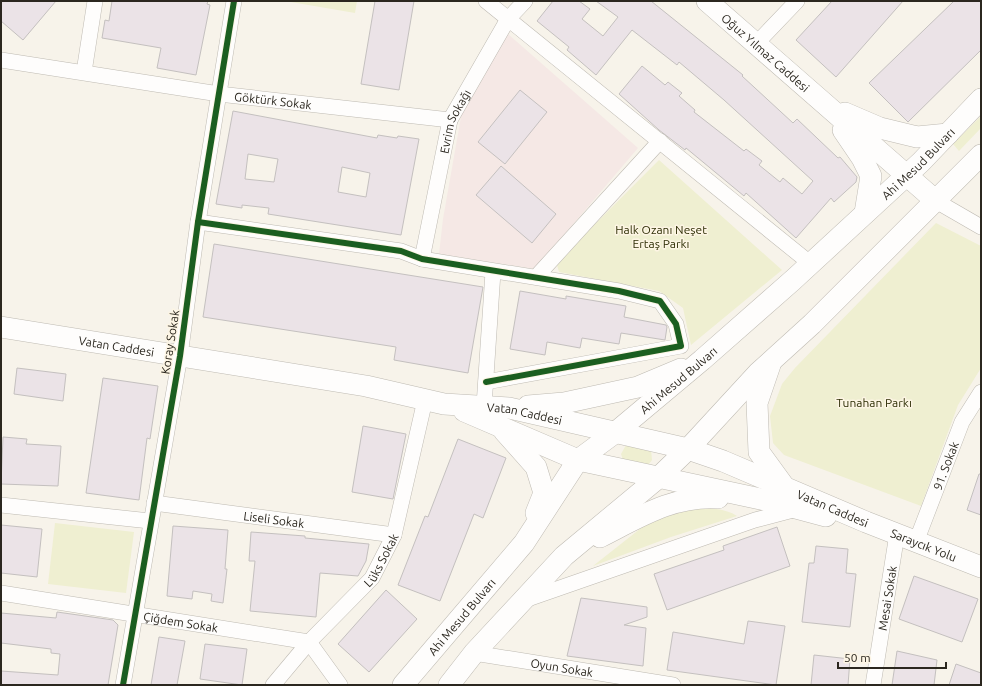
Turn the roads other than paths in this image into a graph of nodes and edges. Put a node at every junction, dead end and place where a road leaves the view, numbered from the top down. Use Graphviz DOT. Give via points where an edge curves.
graph roads {
  1 [pos="95,1"];
  2 [pos="234,1"];
  3 [pos="486,1"];
  4 [pos="525,1"];
  5 [pos="706,1"];
  6 [pos="798,1"];
  7 [pos="508,19"];
  8 [pos="756,44"];
  9 [pos="1,60"];
  10 [pos="84,72"];
  11 [pos="219,94"];
  12 [pos="981,99"];
  13 [pos="824,104"];
  14 [pos="450,120"];
  15 [pos="948,134"];
  16 [pos="660,141"];
  17 [pos="981,155"];
  18 [pos="907,175"];
  19 [pos="936,201"];
  20 [pos="865,213"];
  21 [pos="198,222"];
  22 [pos="981,227"];
  23 [pos="422,259"];
  24 [pos="811,264"];
  25 [pos="493,272"];
  26 [pos="536,278"];
  27 [pos="1,327"];
  28 [pos="180,356"];
  29 [pos="702,360"];
  30 [pos="770,362"];
  31 [pos="486,382"];
  32 [pos="981,392"];
  33 [pos="434,402"];
  34 [pos="484,406"];
  35 [pos="503,416"];
  36 [pos="616,432"];
  37 [pos="688,449"];
  38 [pos="578,460"];
  39 [pos="658,478"];
  40 [pos="784,486"];
  41 [pos="770,500"];
  42 [pos="154,503"];
  43 [pos="1,505"];
  44 [pos="800,508"];
  45 [pos="150,521"];
  46 [pos="866,522"];
  47 [pos="394,535"];
  48 [pos="907,538"];
  49 [pos="524,543"];
  50 [pos="564,556"];
  51 [pos="981,567"];
  52 [pos="1,592"];
  53 [pos="525,600"];
  54 [pos="135,614"];
  55 [pos="309,642"];
  56 [pos="474,653"];
  57 [pos="123,685"];
  58 [pos="273,685"];
  59 [pos="340,685"];
  60 [pos="403,685"];
  61 [pos="448,685"];
  62 [pos="673,685"];
  63 [pos="873,685"];
  1 -- 10 [label="street"];
  2 -- 11 [label="street, Koray Sokak"];
  3 -- 7 [label="street"];
  4 -- 7 [label="street, Evrim Sokağı"];
  5 -- 8 [label="main road, Oğuz Yılmaz Caddesi"];
  6 -- 8 [label="street"];
  7 -- 14 [label="street, Evrim Sokağı"];
  7 -- 16 [label="street"];
  8 -- 13 [label="main road, Oğuz Yılmaz Caddesi"];
  9 -- 10 [label="street, Göktürk Sokak"];
  10 -- 11 [label="street, Göktürk Sokak"];
  11 -- 14 [label="street, Göktürk Sokak"];
  11 -- 21 [label="street, Koray Sokak"];
  12 -- 15 [label="main road, Ahi Mesud Bulvarı"];
  13 -- 15 [label="main road" via="880,128 917,137"];
  13 -- 18 [label="main road"];
  13 -- 20 [label="main road" via="862,158 871,176"];
  14 -- 23 [label="street, Evrim Sokağı"];
  15 -- 18 [label="main road, Ahi Mesud Bulvarı"];
  16 -- 24 [label="street"];
  16 -- 26 [label="street"];
  17 -- 19 [label="main road"];
  18 -- 19 [label="main road"];
  18 -- 20 [label="main road, Ahi Mesud Bulvarı"];
  19 -- 22 [label="street"];
  19 -- 30 [label="main road"];
  20 -- 24 [label="main road, Ahi Mesud Bulvarı"];
  21 -- 23 [label="street" via="401,251"];
  21 -- 28 [label="street, Koray Sokak"];
  23 -- 25 [label="street"];
  24 -- 29 [label="main road, Ahi Mesud Bulvarı"];
  25 -- 26 [label="street"];
  25 -- 31 [label="street"];
  26 -- 31 [label="street" via="619,291 660,301 676,324 681,346"];
  27 -- 28 [label="main road, Vatan Caddesi"];
  28 -- 33 [label="main road, Vatan Caddesi" via="366,386"];
  28 -- 42 [label="street, Koray Sokak"];
  29 -- 35 [label="main road" via="638,387"];
  29 -- 36 [label="main road, Ahi Mesud Bulvarı"];
  30 -- 37 [label="main road"];
  30 -- 40 [label="main road" via="757,403 759,452"];
  31 -- 34 [label="street"];
  32 -- 48 [label="street, 91. Sokak" via="962,422"];
  33 -- 34 [label="main road, Vatan Caddesi"];
  33 -- 35 [label="main road, Vatan Caddesi"];
  33 -- 47 [label="street, Lüks Sokak"];
  34 -- 35 [label="main road, Vatan Caddesi"];
  35 -- 36 [label="main road, Vatan Caddesi"];
  35 -- 38 [label="main road, Vatan Caddesi"];
  35 -- 49 [label="main road" via="536,467 544,493"];
  36 -- 37 [label="main road, Vatan Caddesi"];
  36 -- 38 [label="main road, Ahi Mesud Bulvarı"];
  37 -- 39 [label="main road"];
  37 -- 40 [label="main road, Vatan Caddesi"];
  38 -- 39 [label="main road, Vatan Caddesi"];
  38 -- 49 [label="main road, Ahi Mesud Bulvarı"];
  39 -- 41 [label="main road, Vatan Caddesi"];
  39 -- 50 [label="main road"];
  40 -- 46 [label="main road, Vatan Caddesi"];
  41 -- 44 [label="main road, Vatan Caddesi"];
  41 -- 50 [label="main road" via="706,497 666,504"];
  42 -- 45 [label="street, Koray Sokak"];
  42 -- 47 [label="street, Liseli Sokak"];
  43 -- 45 [label="street"];
  44 -- 46 [label="main road, Vatan Caddesi" via="846,521"];
  44 -- 53 [label="street" via="754,520"];
  45 -- 54 [label="street, Koray Sokak"];
  46 -- 48 [label="main road, Saraycık Yolu"];
  47 -- 55 [label="street, Lüks Sokak" via="372,578"];
  48 -- 51 [label="main road, Saraycık Yolu"];
  48 -- 63 [label="street, Mesai Sokak"];
  49 -- 60 [label="main road, Ahi Mesud Bulvarı"];
  50 -- 53 [label="main road"];
  52 -- 54 [label="street, Çiğdem Sokak"];
  53 -- 56 [label="main road"];
  54 -- 55 [label="street, Çiğdem Sokak"];
  54 -- 57 [label="street, Koray Sokak"];
  55 -- 58 [label="street, Lüks Sokak"];
  55 -- 59 [label="street"];
  56 -- 61 [label="main road"];
  56 -- 62 [label="street, Oyun Sokak"];
}
